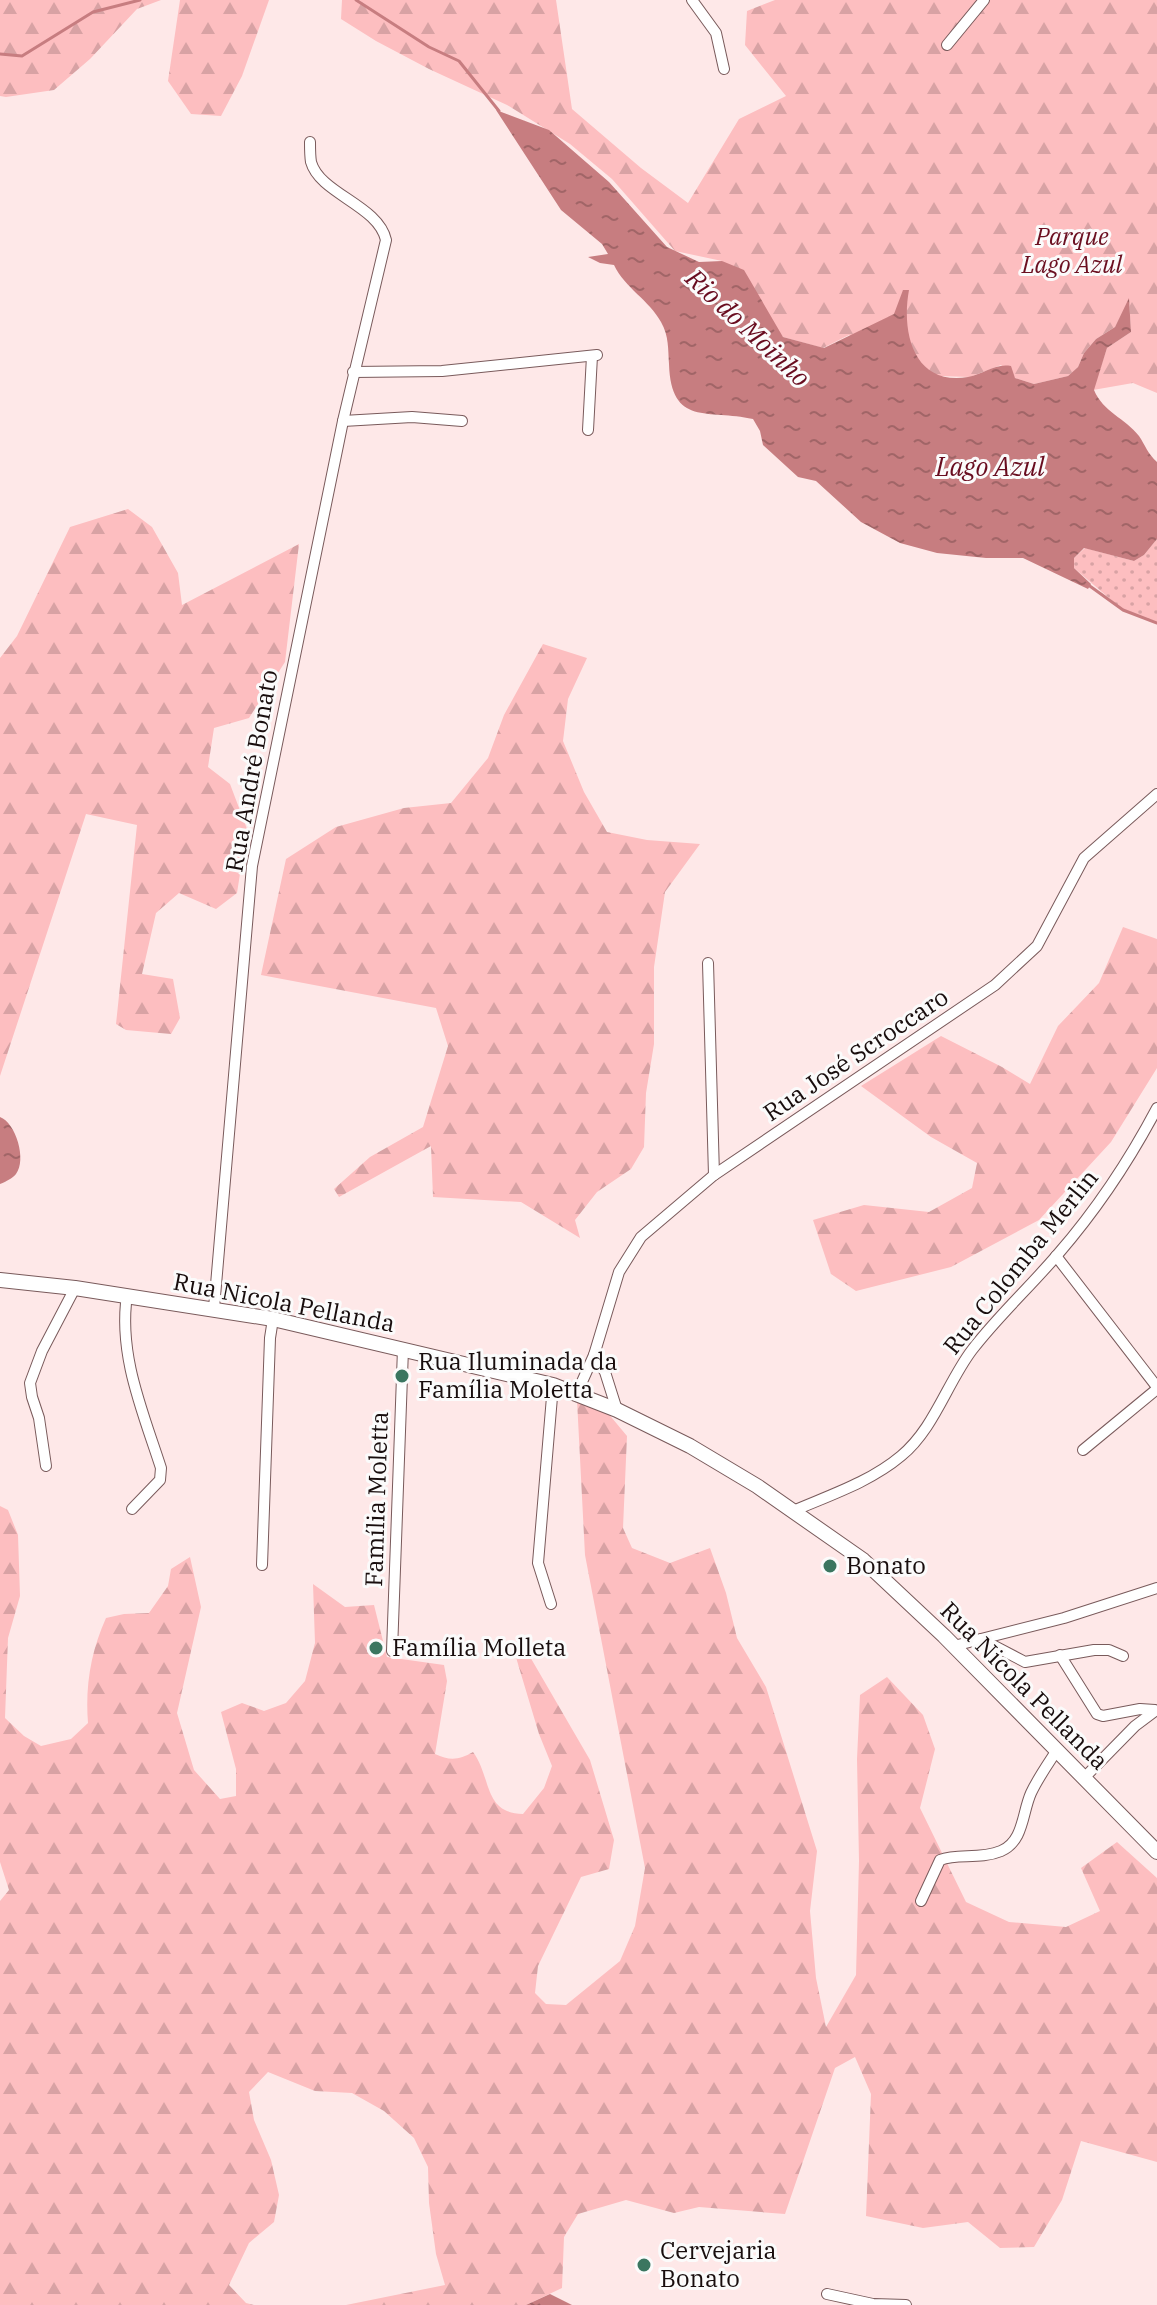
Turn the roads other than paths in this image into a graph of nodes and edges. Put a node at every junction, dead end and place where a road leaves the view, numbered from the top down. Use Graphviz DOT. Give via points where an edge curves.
graph roads {
  1 [pos="692,0"];
  2 [pos="984,0"];
  3 [pos="947,45"];
  4 [pos="724,69"];
  5 [pos="310,142"];
  6 [pos="353,372"];
  7 [pos="343,421"];
  8 [pos="462,421"];
  9 [pos="588,430"];
  10 [pos="1157,794"];
  11 [pos="708,963"];
  12 [pos="1157,1108"];
  13 [pos="714,1175"];
  14 [pos="1056,1256"];
  15 [pos="0,1280"];
  16 [pos="75,1288"];
  17 [pos="127,1295"];
  18 [pos="214,1308"];
  19 [pos="273,1319"];
  20 [pos="403,1349"];
  21 [pos="594,1355"];
  22 [pos="553,1385"];
  23 [pos="1157,1388"];
  24 [pos="577,1393"];
  25 [pos="617,1410"];
  26 [pos="1083,1450"];
  27 [pos="46,1466"];
  28 [pos="132,1509"];
  29 [pos="793,1511"];
  30 [pos="262,1565"];
  31 [pos="1157,1588"];
  32 [pos="551,1604"];
  33 [pos="981,1639"];
  34 [pos="954,1646"];
  35 [pos="392,1651"];
  36 [pos="1060,1655"];
  37 [pos="1123,1656"];
  38 [pos="1156,1710"];
  39 [pos="1057,1750"];
  40 [pos="1084,1778"];
  41 [pos="1157,1852"];
  42 [pos="921,1901"];
  43 [pos="827,2294"];
  44 [pos="906,2305"];
  1 -- 4 [label="street" via="716,33"];
  2 -- 3 [label="street"];
  5 -- 6 [label="street, Rua André Bonato" via="311,163 319,176 381,225 386,240"];
  6 -- 7 [label="street, Rua André Bonato"];
  6 -- 9 [label="street" via="442,371 595,356"];
  7 -- 8 [label="street"];
  7 -- 18 [label="street, Rua André Bonato" via="252,866"];
  10 -- 13 [label="street, Rua José Scroccaro" via="1084,858 1037,946 995,985"];
  11 -- 13 [label="street"];
  12 -- 14 [label="street, Rua Colomba Merlin" via="1114,1181"];
  13 -- 21 [label="street, Rua José Scroccaro" via="641,1237 619,1272"];
  14 -- 23 [label="street"];
  14 -- 29 [label="street, Rua Colomba Merlin" via="976,1345 903,1454 866,1479"];
  15 -- 16 [label="main road, Rua Nicola Pellanda"];
  16 -- 17 [label="main road, Rua Nicola Pellanda"];
  16 -- 27 [label="street" via="30,1383"];
  17 -- 18 [label="main road, Rua Nicola Pellanda"];
  17 -- 28 [label="street" via="125,1343 161,1468 160,1480"];
  18 -- 19 [label="main road, Rua Nicola Pellanda"];
  19 -- 20 [label="main road, Rua Nicola Pellanda"];
  19 -- 30 [label="street"];
  20 -- 22 [label="main road, Rua Nicola Pellanda"];
  20 -- 35 [label="street, Família Moletta"];
  21 -- 24 [label="street, Rua José Scroccaro"];
  21 -- 25 [label="street"];
  22 -- 24 [label="main road, Rua Nicola Pellanda"];
  22 -- 32 [label="street" via="538,1563"];
  23 -- 26 [label="street"];
  24 -- 25 [label="main road, Rua Nicola Pellanda"];
  25 -- 29 [label="main road, Rua Nicola Pellanda" via="690,1446"];
  29 -- 34 [label="main road, Rua Nicola Pellanda" via="863,1560"];
  31 -- 33 [label="street"];
  33 -- 34 [label="street"];
  33 -- 36 [label="street" via="1025,1662"];
  34 -- 39 [label="main road, Rua Nicola Pellanda"];
  36 -- 37 [label="street" via="1109,1650"];
  36 -- 38 [label="street" via="1097,1714"];
  38 -- 40 [label="street"];
  39 -- 40 [label="main road, Rua Nicola Pellanda"];
  39 -- 42 [label="street" via="1030,1794 1013,1843 977,1858 940,1860"];
  40 -- 41 [label="main road, Rua Nicola Pellanda"];
  43 -- 44 [label="street"];
}
